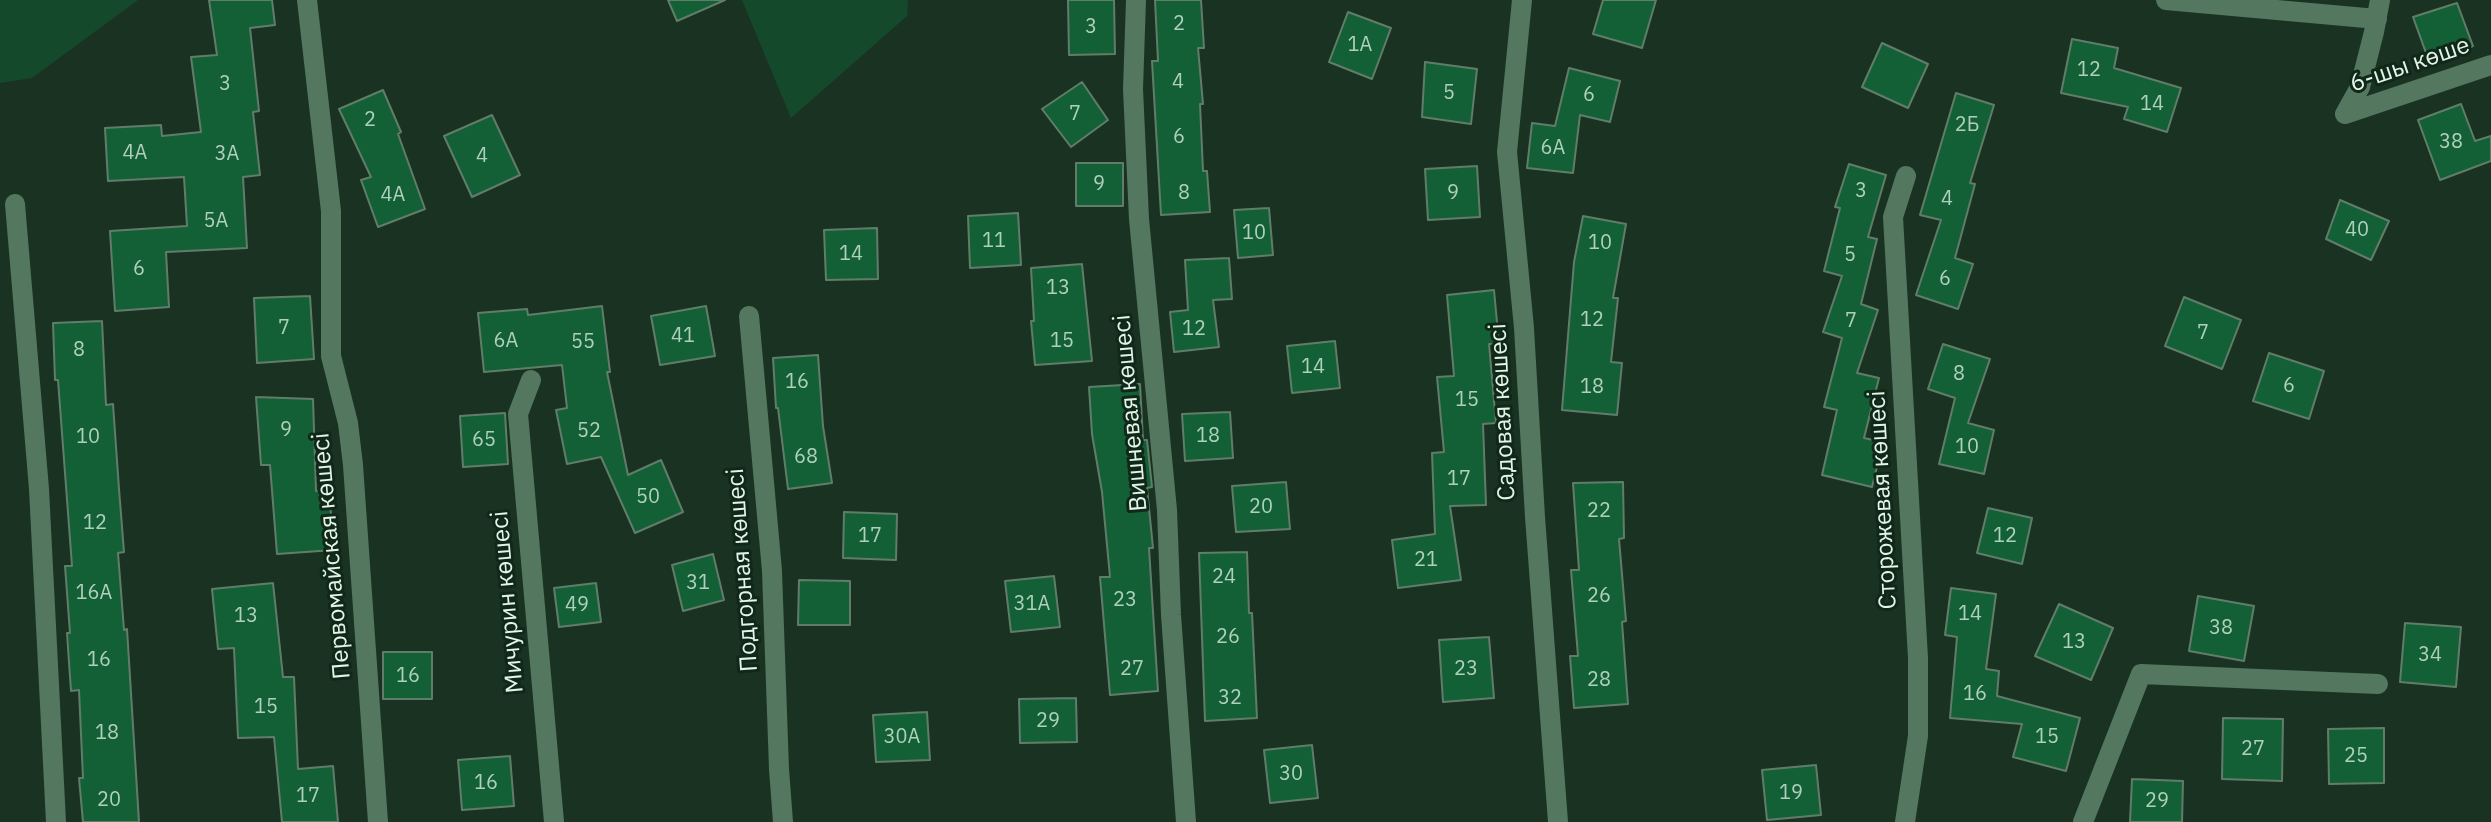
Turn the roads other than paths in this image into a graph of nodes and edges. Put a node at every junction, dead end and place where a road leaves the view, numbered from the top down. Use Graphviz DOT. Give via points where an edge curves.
graph roads {
  1 [pos="307,0"];
  2 [pos="1136,0"];
  3 [pos="1522,0"];
  4 [pos="2166,0"];
  5 [pos="2378,10"];
  6 [pos="2491,65"];
  7 [pos="1906,176"];
  8 [pos="15,204"];
  9 [pos="749,316"];
  10 [pos="531,380"];
  11 [pos="2378,684"];
  12 [pos="56,822"];
  13 [pos="378,822"];
  14 [pos="554,822"];
  15 [pos="783,822"];
  16 [pos="1186,822"];
  17 [pos="1558,822"];
  18 [pos="1905,822"];
  19 [pos="2083,822"];
  1 -- 13 [label="street, Первомайская көшесі" via="331,211 331,356 353,465"];
  2 -- 16 [label="street, Вишневая көшесі" via="1133,89 1139,219 1167,510"];
  3 -- 17 [label="street, Садовая көшесі" via="1507,152"];
  4 -- 5 [label="street"];
  5 -- 6 [label="street, 6-шы көше" via="2360,87 2345,114"];
  7 -- 18 [label="street, Сторожевая көшесі" via="1893,217 1918,658 1918,736"];
  8 -- 12 [label="street" via="39,489"];
  9 -- 15 [label="street, Подгорная көшесі" via="772,571"];
  10 -- 14 [label="street, Мичурин көшесі" via="518,414"];
  11 -- 19 [label="street" via="2141,674"];
}
